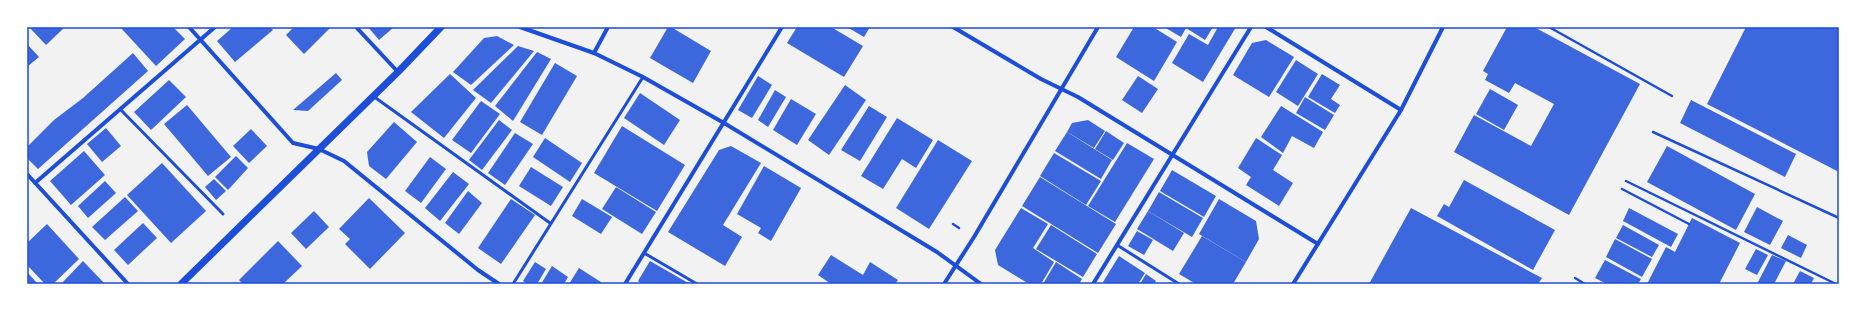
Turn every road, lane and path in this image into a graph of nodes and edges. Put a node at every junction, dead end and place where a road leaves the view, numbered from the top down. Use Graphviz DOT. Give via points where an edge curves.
graph roads {
  1 [pos="189,27"];
  2 [pos="215,27"];
  3 [pos="356,27"];
  4 [pos="441,27"];
  5 [pos="520,27"];
  6 [pos="608,27"];
  7 [pos="782,27"];
  8 [pos="953,27"];
  9 [pos="1098,27"];
  10 [pos="1251,27"];
  11 [pos="1266,27"];
  12 [pos="1443,27"];
  13 [pos="1549,27"];
  14 [pos="200,40"];
  15 [pos="594,52"];
  16 [pos="398,72"];
  17 [pos="643,77"];
  18 [pos="1061,88"];
  19 [pos="373,96"];
  20 [pos="1672,96"];
  21 [pos="120,108"];
  22 [pos="1401,110"];
  23 [pos="724,123"];
  24 [pos="1653,132"];
  25 [pos="319,149"];
  26 [pos="1172,154"];
  27 [pos="27,174"];
  28 [pos="1626,181"];
  29 [pos="35,183"];
  30 [pos="1622,189"];
  31 [pos="223,214"];
  32 [pos="1839,218"];
  33 [pos="550,223"];
  34 [pos="1689,224"];
  35 [pos="1318,244"];
  36 [pos="1117,245"];
  37 [pos="644,253"];
  38 [pos="956,265"];
  39 [pos="1575,278"];
  40 [pos="128,284"];
  41 [pos="181,284"];
  42 [pos="499,284"];
  43 [pos="513,284"];
  44 [pos="625,284"];
  45 [pos="697,284"];
  46 [pos="944,284"];
  47 [pos="981,284"];
  48 [pos="1093,284"];
  49 [pos="1179,284"];
  50 [pos="1293,284"];
  51 [pos="1586,284"];
  52 [pos="1836,284"];
  1 -- 14 [label="street"];
  2 -- 14 [label="street"];
  3 -- 16 [label="street"];
  4 -- 16 [label="street"];
  5 -- 15 [label="street"];
  6 -- 15 [label="street"];
  7 -- 23 [label="street"];
  8 -- 18 [label="street"];
  9 -- 18 [label="street"];
  10 -- 26 [label="street"];
  11 -- 22 [label="street"];
  12 -- 22 [label="street"];
  13 -- 20 [label="path"];
  14 -- 21 [label="street"];
  14 -- 25 [label="street" via="293,144"];
  15 -- 17 [label="street"];
  16 -- 19 [label="street"];
  17 -- 23 [label="street"];
  17 -- 33 [label="lane"];
  18 -- 26 [label="street"];
  18 -- 38 [label="street"];
  19 -- 25 [label="street"];
  19 -- 33 [label="lane"];
  21 -- 29 [label="street"];
  21 -- 31 [label="lane"];
  22 -- 35 [label="street"];
  23 -- 37 [label="street"];
  23 -- 38 [label="street"];
  24 -- 32 [label="path"];
  25 -- 41 [label="street"];
  25 -- 42 [label="street" via="344,161 478,270"];
  26 -- 35 [label="street"];
  26 -- 36 [label="street"];
  27 -- 29 [label="street"];
  28 -- 52 [label="path"];
  29 -- 40 [label="street"];
  30 -- 34 [label="path"];
  33 -- 43 [label="lane"];
  35 -- 50 [label="street"];
  36 -- 48 [label="street"];
  36 -- 49 [label="lane"];
  37 -- 44 [label="street"];
  37 -- 45 [label="lane"];
  38 -- 46 [label="street"];
  38 -- 47 [label="street"];
  39 -- 51 [label="path"];
}
